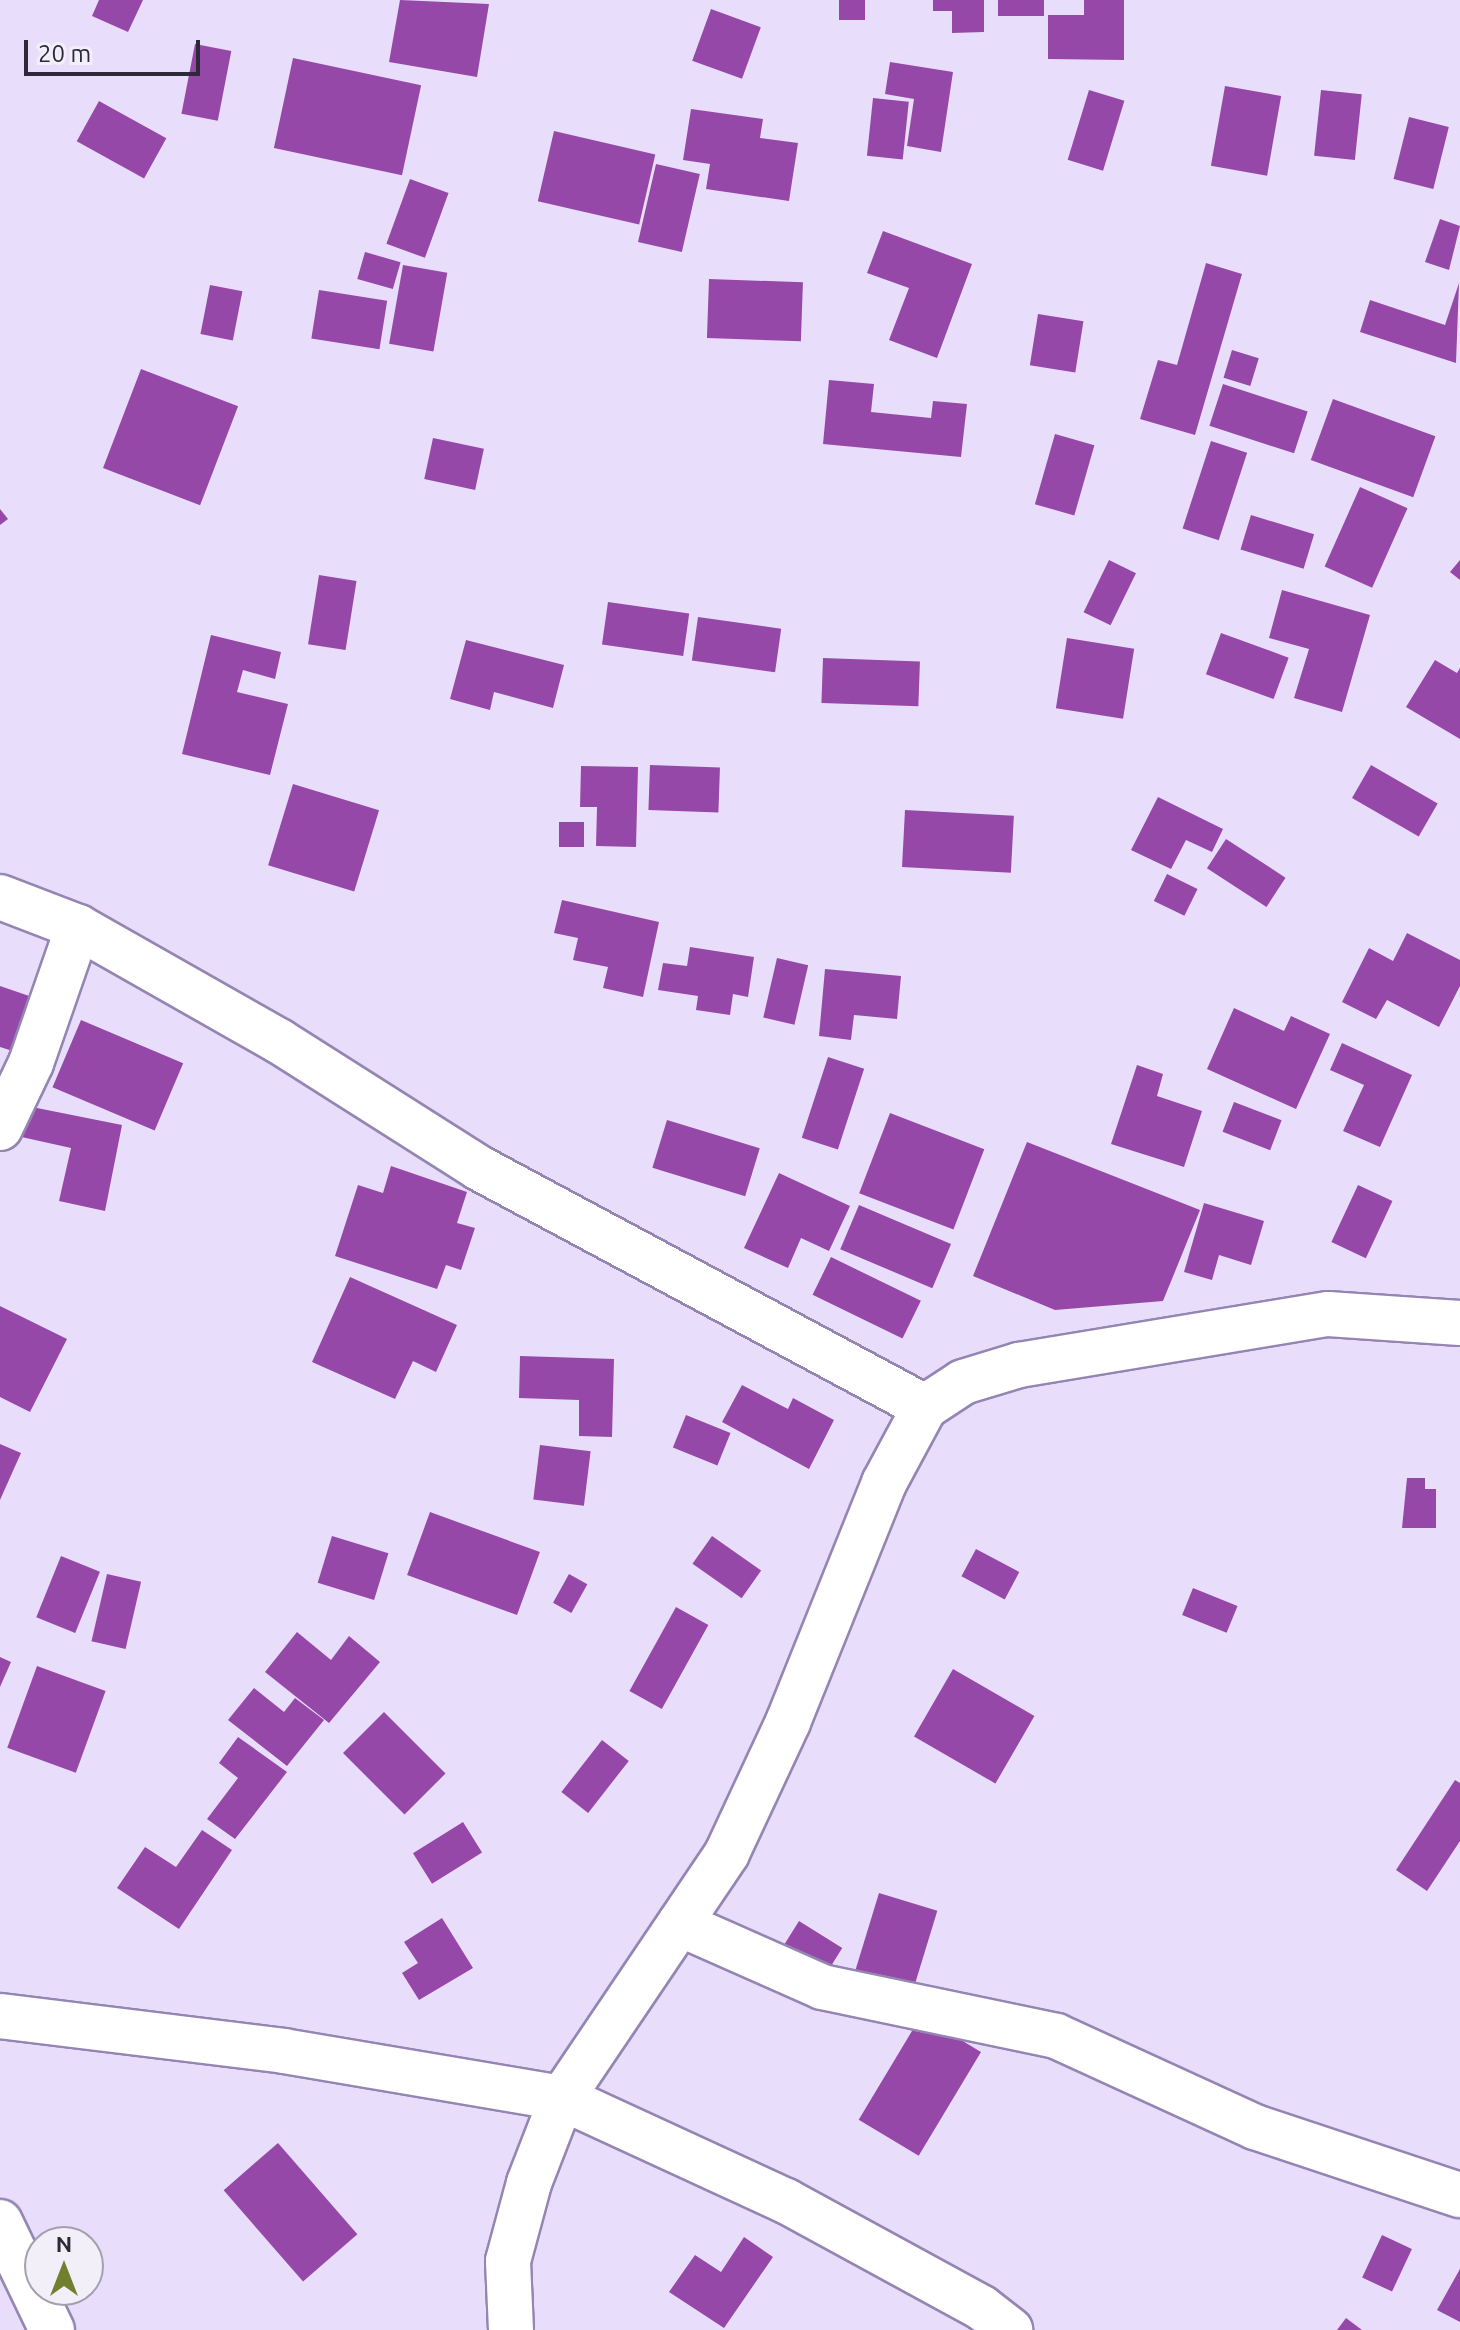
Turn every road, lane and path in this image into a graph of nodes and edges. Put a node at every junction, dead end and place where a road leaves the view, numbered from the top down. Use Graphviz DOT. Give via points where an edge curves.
graph roads {
  1 [pos="0,897"];
  2 [pos="78,927"];
  3 [pos="0,1128"];
  4 [pos="1460,1323"];
  5 [pos="925,1407"];
  6 [pos="680,1924"];
  7 [pos="0,2016"];
  8 [pos="562,2098"];
  9 [pos="1460,2195"];
  10 [pos="0,2222"];
  11 [pos="52,2330"];
  12 [pos="511,2330"];
  13 [pos="1010,2330"];
  1 -- 2 [label="street"];
  2 -- 3 [label="street" via="31,1063"];
  2 -- 5 [label="street" via="279,1041 479,1168"];
  4 -- 5 [label="street" via="1328,1314 1019,1365 963,1382"];
  5 -- 6 [label="street" via="884,1483 788,1722 727,1853"];
  6 -- 8 [label="street"];
  6 -- 9 [label="street" via="822,1987 1056,2036 1255,2127"];
  7 -- 8 [label="street" via="284,2051"];
  8 -- 12 [label="street" via="529,2183 508,2261"];
  8 -- 13 [label="street" via="799,2208 982,2308"];
  10 -- 11 [label="street"];
}
